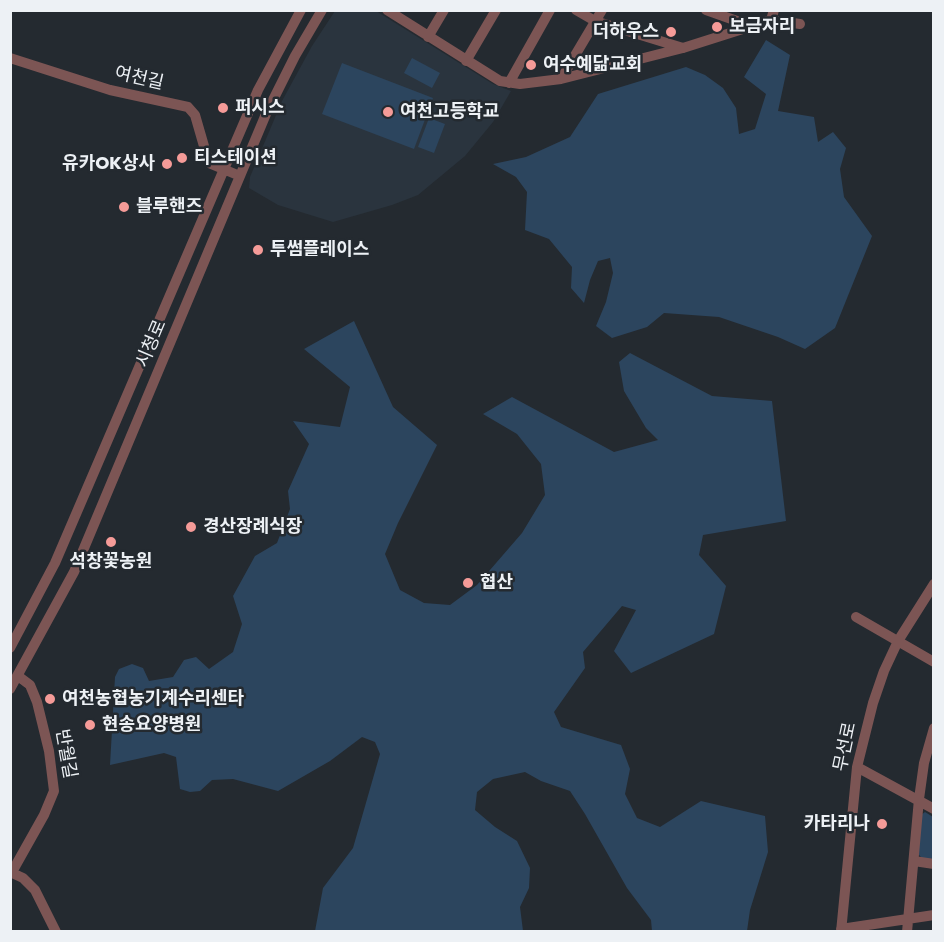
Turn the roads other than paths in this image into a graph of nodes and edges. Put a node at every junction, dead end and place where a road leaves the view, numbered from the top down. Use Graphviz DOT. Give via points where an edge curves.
graph roads {
  1 [pos="301,10"];
  2 [pos="322,10"];
  3 [pos="444,10"];
  4 [pos="496,10"];
  5 [pos="550,10"];
  6 [pos="576,10"];
  7 [pos="602,10"];
  8 [pos="706,10"];
  9 [pos="388,11"];
  10 [pos="773,15"];
  11 [pos="596,21"];
  12 [pos="800,24"];
  13 [pos="751,26"];
  14 [pos="428,37"];
  15 [pos="683,48"];
  16 [pos="10,58"];
  17 [pos="466,60"];
  18 [pos="561,79"];
  19 [pos="509,83"];
  20 [pos="224,169"];
  21 [pos="240,176"];
  22 [pos="933,584"];
  23 [pos="856,617"];
  24 [pos="898,641"];
  25 [pos="10,648"];
  26 [pos="933,662"];
  27 [pos="18,676"];
  28 [pos="10,689"];
  29 [pos="933,728"];
  30 [pos="929,765"];
  31 [pos="857,766"];
  32 [pos="919,799"];
  33 [pos="933,809"];
  34 [pos="24,853"];
  35 [pos="914,861"];
  36 [pos="933,864"];
  37 [pos="11,872"];
  38 [pos="28,881"];
  39 [pos="933,915"];
  40 [pos="908,919"];
  41 [pos="841,930"];
  42 [pos="56,932"];
  43 [pos="907,932"];
  1 -- 20 [label="street, 시청로" via="258,90"];
  2 -- 21 [label="street, 시청로" via="280,84"];
  3 -- 14 [label="street"];
  4 -- 17 [label="street"];
  5 -- 19 [label="street"];
  6 -- 11 [label="street"];
  7 -- 11 [label="street"];
  8 -- 13 [label="street"];
  9 -- 14 [label="street"];
  10 -- 12 [label="street"];
  10 -- 13 [label="street"];
  11 -- 15 [label="street"];
  11 -- 18 [label="street"];
  13 -- 15 [label="street"];
  14 -- 17 [label="street"];
  15 -- 18 [label="street"];
  16 -- 20 [label="street, 여천길" via="110,90 188,107 195,115 208,160"];
  17 -- 19 [label="street"];
  18 -- 19 [label="street"];
  20 -- 21 [label="street"];
  20 -- 25 [label="street, 시청로" via="55,563"];
  21 -- 27 [label="street, 시청로" via="74,572"];
  22 -- 24 [label="street, 무선로"];
  23 -- 24 [label="street"];
  24 -- 26 [label="street"];
  24 -- 31 [label="street, 무선로" via="878,687"];
  27 -- 28 [label="street, 시청로"];
  27 -- 34 [label="street, 반월길" via="36,696 54,791"];
  29 -- 30 [label="street"];
  30 -- 32 [label="street"];
  31 -- 32 [label="street"];
  31 -- 41 [label="street, 무선로"];
  32 -- 33 [label="street"];
  32 -- 35 [label="street"];
  34 -- 37 [label="street, 반월길"];
  34 -- 38 [label="street" via="21,864"];
  35 -- 36 [label="street"];
  35 -- 40 [label="street"];
  37 -- 38 [label="street, 반월길"];
  38 -- 42 [label="street, 반월길"];
  39 -- 40 [label="street"];
  40 -- 41 [label="street"];
  40 -- 43 [label="street"];
}
